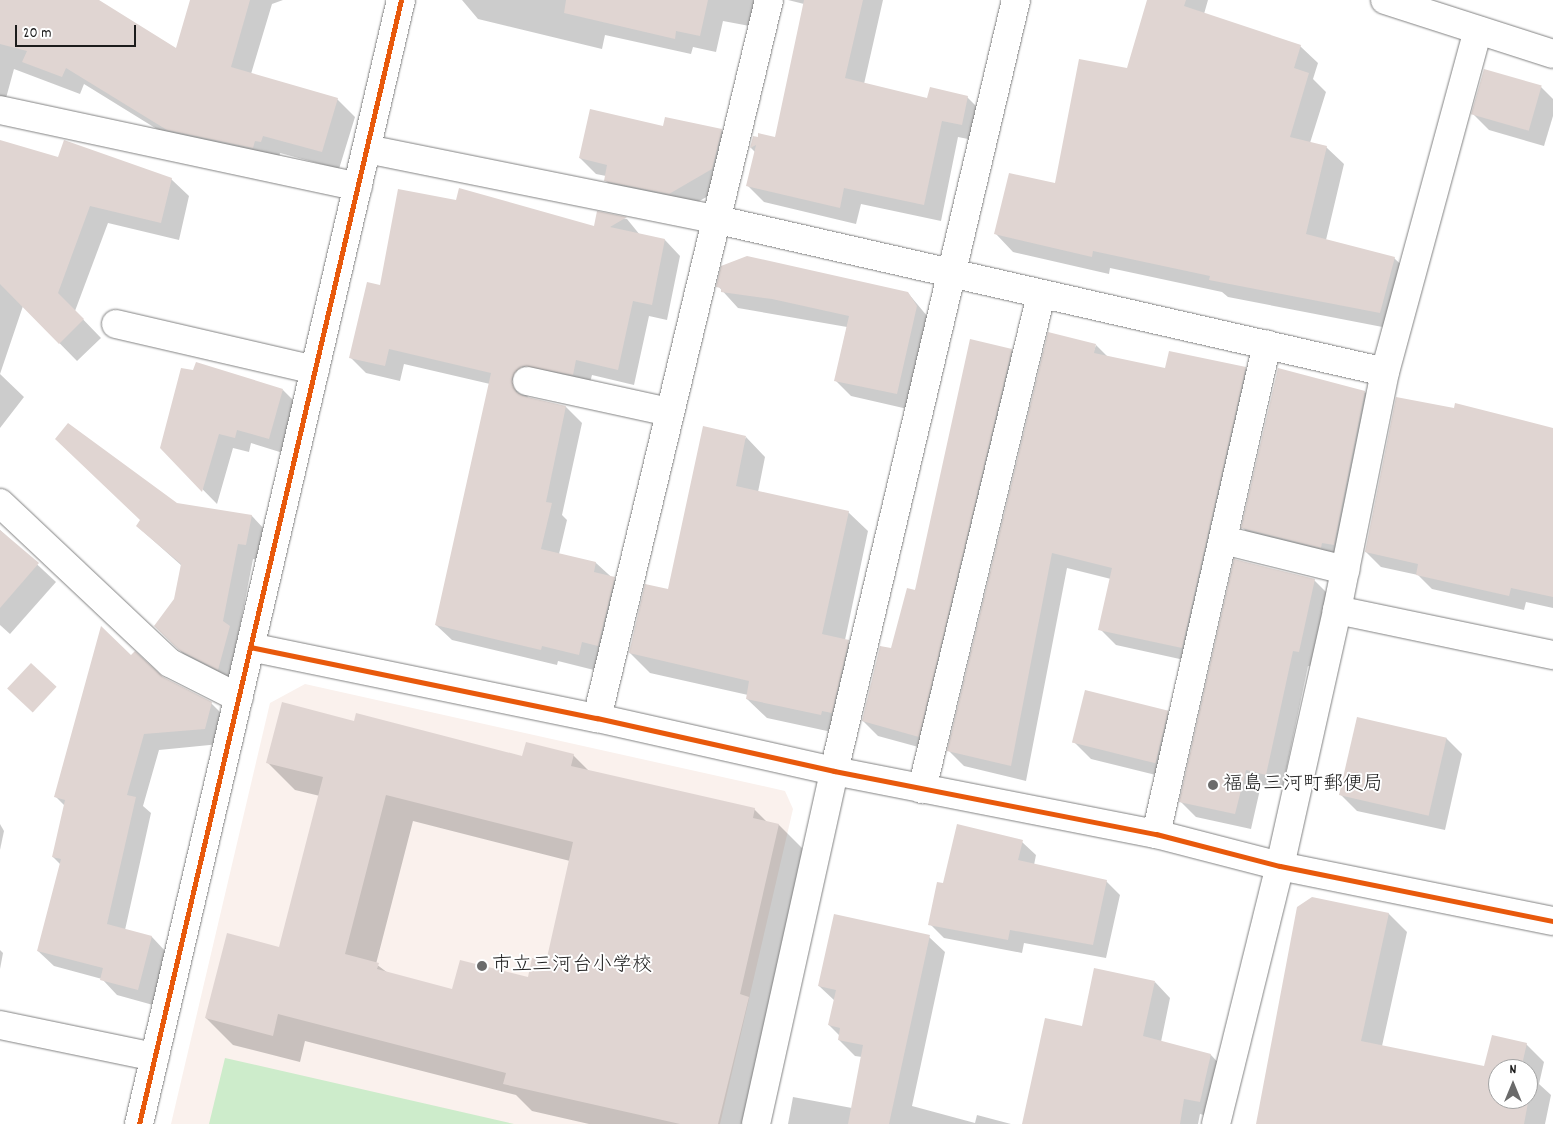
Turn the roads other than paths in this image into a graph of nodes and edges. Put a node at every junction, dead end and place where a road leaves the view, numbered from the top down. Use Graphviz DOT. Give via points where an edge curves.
graph roads {
  1 [pos="401,0"];
  2 [pos="768,0"];
  3 [pos="1016,0"];
  4 [pos="1385,0"];
  5 [pos="1478,30"];
  6 [pos="1553,54"];
  7 [pos="0,110"];
  8 [pos="367,149"];
  9 [pos="358,187"];
  10 [pos="714,219"];
  11 [pos="951,275"];
  12 [pos="1041,295"];
  13 [pos="116,324"];
  14 [pos="1268,344"];
  15 [pos="315,370"];
  16 [pos="1385,372"];
  17 [pos="527,381"];
  18 [pos="669,412"];
  19 [pos="0,503"];
  20 [pos="1223,540"];
  21 [pos="1346,570"];
  22 [pos="1338,610"];
  23 [pos="250,647"];
  24 [pos="1553,655"];
  25 [pos="239,698"];
  26 [pos="596,718"];
  27 [pos="834,771"];
  28 [pos="922,789"];
  29 [pos="1156,834"];
  30 [pos="1280,866"];
  31 [pos="1553,921"];
  32 [pos="0,1025"];
  33 [pos="156,1057"];
  34 [pos="139,1124"];
  35 [pos="756,1124"];
  36 [pos="1216,1124"];
  1 -- 8 [label="street"];
  2 -- 10 [label="street"];
  3 -- 11 [label="street"];
  4 -- 5 [label="street"];
  5 -- 6 [label="street"];
  5 -- 16 [label="street"];
  7 -- 9 [label="street"];
  8 -- 9 [label="street"];
  8 -- 10 [label="street"];
  9 -- 15 [label="street"];
  10 -- 11 [label="street"];
  10 -- 18 [label="street"];
  11 -- 12 [label="street"];
  11 -- 27 [label="street"];
  12 -- 14 [label="street"];
  12 -- 28 [label="street"];
  13 -- 15 [label="street"];
  14 -- 16 [label="street"];
  14 -- 20 [label="street"];
  15 -- 23 [label="street"];
  16 -- 21 [label="street"];
  17 -- 18 [label="street"];
  18 -- 26 [label="street"];
  19 -- 25 [label="street" via="170,663"];
  20 -- 21 [label="street"];
  20 -- 29 [label="street"];
  21 -- 22 [label="street"];
  22 -- 24 [label="street"];
  22 -- 30 [label="street"];
  23 -- 25 [label="street"];
  23 -- 26 [label="street"];
  25 -- 33 [label="street"];
  26 -- 27 [label="street"];
  27 -- 28 [label="street"];
  27 -- 35 [label="street"];
  28 -- 29 [label="street"];
  29 -- 30 [label="street"];
  30 -- 31 [label="street"];
  30 -- 36 [label="street"];
  32 -- 33 [label="street"];
  33 -- 34 [label="street"];
}
